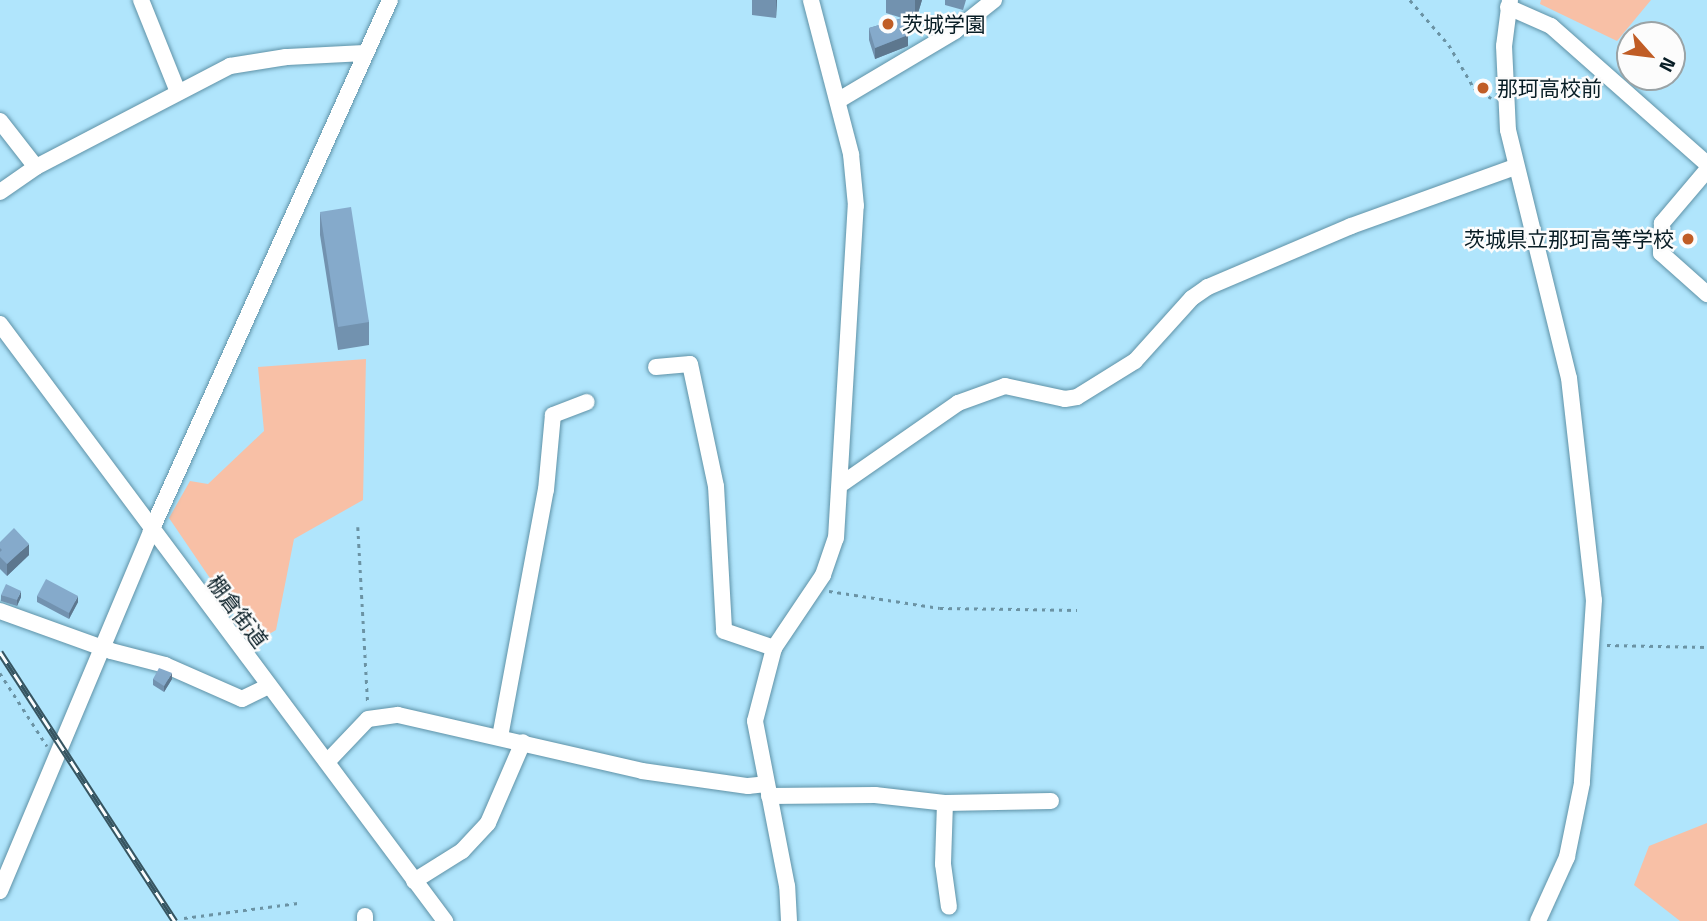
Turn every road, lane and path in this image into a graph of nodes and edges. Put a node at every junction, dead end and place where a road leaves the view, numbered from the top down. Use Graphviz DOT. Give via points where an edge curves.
graph roads {
  1 [pos="141,0"];
  2 [pos="390,0"];
  3 [pos="811,0"];
  4 [pos="994,0"];
  5 [pos="1410,0"];
  6 [pos="1509,4"];
  7 [pos="366,53"];
  8 [pos="177,92"];
  9 [pos="839,100"];
  10 [pos="1506,107"];
  11 [pos="0,121"];
  12 [pos="1707,164"];
  13 [pos="36,167"];
  14 [pos="1515,167"];
  15 [pos="1707,170"];
  16 [pos="0,192"];
  17 [pos="1707,294"];
  18 [pos="0,324"];
  19 [pos="656,367"];
  20 [pos="587,402"];
  21 [pos="843,483"];
  22 [pos="358,527"];
  23 [pos="151,531"];
  24 [pos="815,588"];
  25 [pos="1077,610"];
  26 [pos="0,611"];
  27 [pos="1593,644"];
  28 [pos="102,646"];
  29 [pos="1707,647"];
  30 [pos="774,648"];
  31 [pos="0,673"];
  32 [pos="269,686"];
  33 [pos="368,719"];
  34 [pos="500,737"];
  35 [pos="523,742"];
  36 [pos="54,758"];
  37 [pos="327,762"];
  38 [pos="768,790"];
  39 [pos="1051,801"];
  40 [pos="945,803"];
  41 [pos="414,881"];
  42 [pos="0,891"];
  43 [pos="298,904"];
  44 [pos="949,906"];
  45 [pos="184,918"];
  46 [pos="445,921"];
  47 [pos="789,921"];
  48 [pos="1538,921"];
  1 -- 8 [label="street"];
  2 -- 7 [label="street"];
  3 -- 9 [label="street"];
  4 -- 9 [label="street" via="955,31"];
  5 -- 10 [label="path" via="1448,45 1474,89"];
  6 -- 10 [label="street"];
  6 -- 12 [label="street" via="1551,26"];
  7 -- 8 [label="street" via="286,57 230,66"];
  7 -- 23 [label="street"];
  8 -- 13 [label="street"];
  9 -- 21 [label="street" via="856,206"];
  10 -- 14 [label="street"];
  11 -- 13 [label="street"];
  13 -- 16 [label="street"];
  14 -- 21 [label="street" via="1351,226 1208,287 1135,361 1077,397 1065,399 1005,386 958,403"];
  14 -- 27 [label="street" via="1577,427 1591,547"];
  15 -- 17 [label="street" via="1662,223 1661,253"];
  18 -- 23 [label="street, 棚倉街道"];
  19 -- 30 [label="street" via="690,364 716,486 724,631"];
  20 -- 34 [label="street" via="553,415 546,490"];
  21 -- 24 [label="street" via="836,538"];
  22 -- 33 [label="path"];
  23 -- 28 [label="street"];
  23 -- 32 [label="street, 棚倉街道"];
  24 -- 25 [label="path" via="940,608"];
  24 -- 30 [label="street"];
  26 -- 28 [label="street"];
  27 -- 29 [label="path"];
  27 -- 48 [label="street" via="1574,827 1567,857"];
  28 -- 32 [label="street" via="165,665 242,699"];
  28 -- 36 [label="street"];
  30 -- 38 [label="street" via="755,721"];
  31 -- 36 [label="path"];
  32 -- 37 [label="street, 棚倉街道"];
  33 -- 34 [label="street" via="398,715"];
  33 -- 37 [label="street"];
  34 -- 35 [label="street"];
  35 -- 38 [label="street" via="642,771"];
  35 -- 41 [label="street" via="488,823 462,851"];
  36 -- 42 [label="street"];
  37 -- 41 [label="street, 棚倉街道"];
  38 -- 40 [label="street"];
  38 -- 47 [label="street"];
  39 -- 40 [label="street"];
  40 -- 44 [label="street" via="943,864"];
  41 -- 46 [label="street, 棚倉街道"];
  43 -- 45 [label="path"];
}
